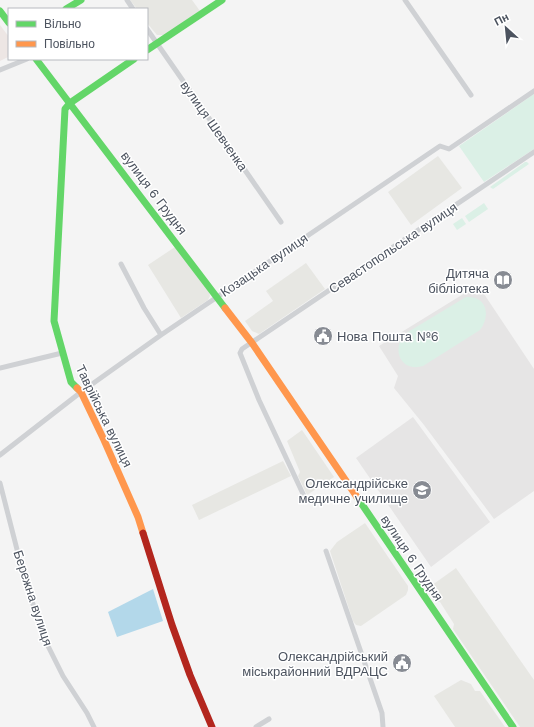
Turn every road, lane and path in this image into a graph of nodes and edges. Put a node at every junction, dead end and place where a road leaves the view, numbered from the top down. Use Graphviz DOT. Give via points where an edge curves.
graph roads {
  1 [pos="80,0"];
  2 [pos="222,0"];
  3 [pos="405,0"];
  4 [pos="68,8"];
  5 [pos="0,11"];
  6 [pos="8,22"];
  7 [pos="148,30"];
  8 [pos="157,44"];
  9 [pos="148,49"];
  10 [pos="25,60"];
  11 [pos="37,60"];
  12 [pos="133,60"];
  13 [pos="0,70"];
  14 [pos="534,91"];
  15 [pos="471,95"];
  16 [pos="70,103"];
  17 [pos="534,152"];
  18 [pos="281,222"];
  19 [pos="121,264"];
  20 [pos="218,296"];
  21 [pos="161,335"];
  22 [pos="252,343"];
  23 [pos="62,353"];
  24 [pos="0,368"];
  25 [pos="81,392"];
  26 [pos="0,455"];
  27 [pos="0,483"];
  28 [pos="304,496"];
  29 [pos="326,551"];
  30 [pos="269,719"];
  31 [pos="94,727"];
  32 [pos="212,727"];
  33 [pos="256,727"];
  34 [pos="383,727"];
  35 [pos="513,727"];
  1 -- 4 [label="street"];
  2 -- 8 [label="street"];
  3 -- 15 [label="street"];
  5 -- 6 [label="street"];
  7 -- 8 [label="street, вулиця Шевченка"];
  8 -- 9 [label="street"];
  8 -- 18 [label="street, вулиця Шевченка"];
  10 -- 13 [label="street"];
  11 -- 16 [label="street, вулиця 6 Грудня"];
  12 -- 16 [label="street"];
  14 -- 20 [label="street, Козацька вулиця" via="449,149 440,146"];
  16 -- 20 [label="street, вулиця 6 Грудня"];
  16 -- 23 [label="street, Таврійська вулиця" via="65,109 54,321"];
  17 -- 22 [label="street, Севастопольська вулиця"];
  19 -- 21 [label="street"];
  20 -- 21 [label="street, Козацька вулиця"];
  20 -- 22 [label="street, вулиця 6 Грудня"];
  21 -- 25 [label="street, Козацька вулиця"];
  22 -- 28 [label="street" via="240,353"];
  22 -- 35 [label="street, вулиця 6 Грудня"];
  23 -- 24 [label="street"];
  23 -- 25 [label="street, Таврійська вулиця" via="70,382"];
  25 -- 26 [label="street, Козацька вулиця"];
  25 -- 32 [label="street, Таврійська вулиця" via="138,517 172,626"];
  27 -- 31 [label="street, Бережна вулиця" via="22,569 43,636 63,676"];
  29 -- 34 [label="street" via="382,713"];
  30 -- 33 [label="street"];
}
